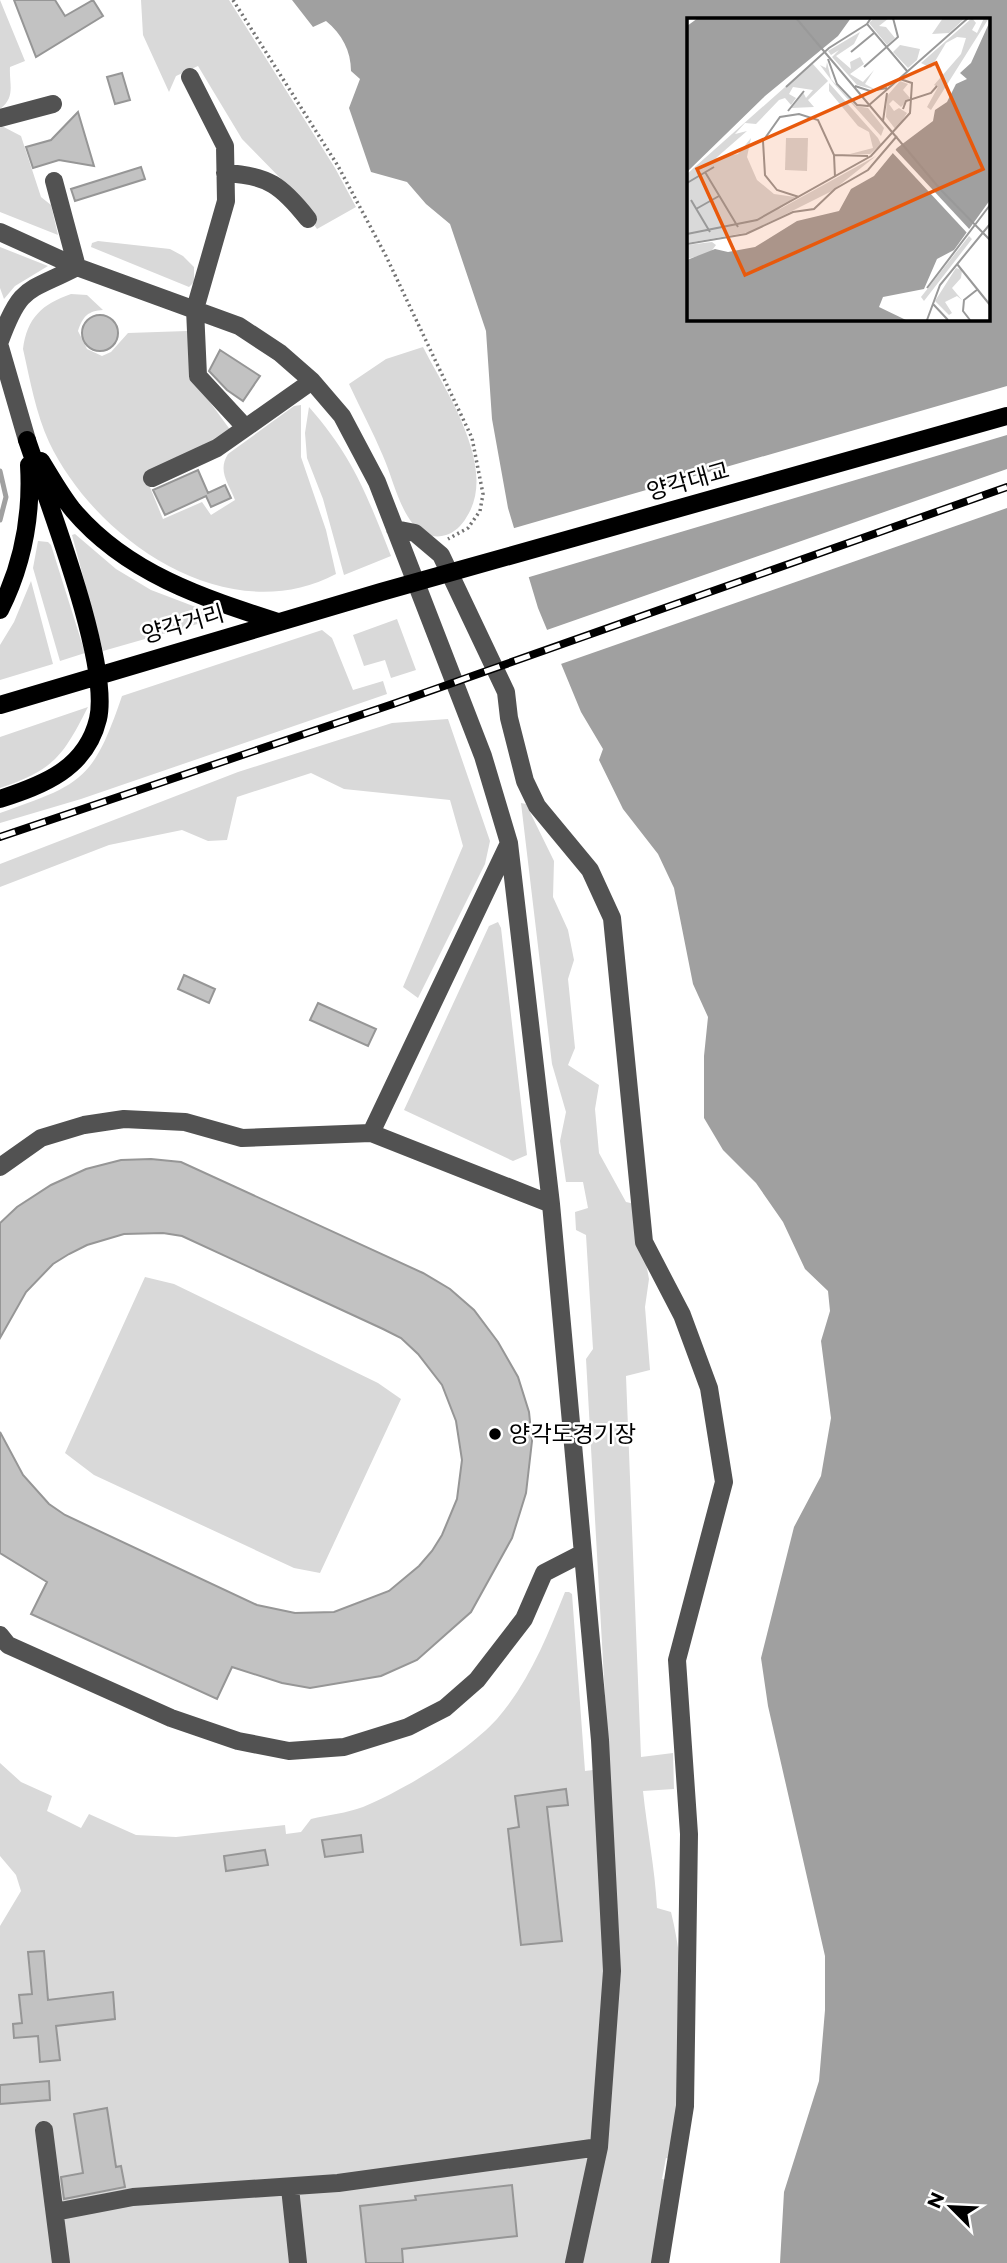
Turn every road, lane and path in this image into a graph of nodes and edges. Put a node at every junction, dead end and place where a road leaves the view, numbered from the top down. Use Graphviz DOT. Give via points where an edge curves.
graph roads {
  1 [pos="233,0"];
  2 [pos="190,77"];
  3 [pos="53,104"];
  4 [pos="0,118"];
  5 [pos="225,173"];
  6 [pos="54,181"];
  7 [pos="308,219"];
  8 [pos="0,232"];
  9 [pos="76,267"];
  10 [pos="195,309"];
  11 [pos="0,341"];
  12 [pos="0,347"];
  13 [pos="312,382"];
  14 [pos="1007,415"];
  15 [pos="245,427"];
  16 [pos="27,440"];
  17 [pos="152,478"];
  18 [pos="395,529"];
  19 [pos="429,542"];
  20 [pos="381,592"];
  21 [pos="0,610"];
  22 [pos="278,622"];
  23 [pos="0,705"];
  24 [pos="0,799"];
  25 [pos="509,843"];
  26 [pos="371,1133"];
  27 [pos="0,1167"];
  28 [pos="551,1204"];
  29 [pos="581,1554"];
  30 [pos="0,1635"];
  31 [pos="44,2130"];
  32 [pos="599,2147"];
  33 [pos="290,2188"];
  34 [pos="55,2212"];
  35 [pos="61,2263"];
  36 [pos="298,2263"];
  37 [pos="574,2263"];
  38 [pos="660,2263"];
  1 -- 19 [label="path" via="338,166 472,438 483,494 480,510 468,528 447,540"];
  2 -- 5 [label="street" via="225,146"];
  3 -- 4 [label="street"];
  5 -- 7 [label="street" via="256,174 287,192"];
  5 -- 10 [label="street" via="226,201"];
  6 -- 9 [label="street"];
  8 -- 9 [label="street"];
  9 -- 10 [label="street"];
  9 -- 11 [label="street" via="35,285 18,299"];
  10 -- 13 [label="street" via="239,326 280,353"];
  10 -- 15 [label="street" via="198,376"];
  12 -- 16 [label="street"];
  13 -- 15 [label="street"];
  13 -- 18 [label="street" via="342,416 377,482"];
  14 -- 20 [label="main road, 양각대교"];
  15 -- 17 [label="street" via="217,448"];
  16 -- 21 [label="main road" via="30,494 26,538"];
  16 -- 22 [label="main road" via="72,509 121,555 158,577"];
  16 -- 24 [label="main road" via="84,617 101,694 98,720 75,761 57,778"];
  18 -- 19 [label="street"];
  18 -- 25 [label="street" via="483,756"];
  19 -- 38 [label="street" via="441,555 506,692 525,781 537,806 590,870 612,918 644,1242 682,1315 709,1388 724,1482 677,1660 689,1834 685,2106"];
  20 -- 22 [label="main road, 양각거리"];
  22 -- 23 [label="main road, 양각거리"];
  25 -- 26 [label="street"];
  25 -- 28 [label="street"];
  26 -- 27 [label="street" via="243,1138 185,1122 124,1119 41,1138"];
  26 -- 28 [label="street"];
  28 -- 29 [label="street"];
  29 -- 30 [label="street" via="544,1573 524,1619 477,1680 445,1708 408,1727 344,1747 289,1751 238,1741 171,1718 8,1645"];
  29 -- 32 [label="street" via="600,1740 612,1971"];
  31 -- 34 [label="street"];
  32 -- 33 [label="street"];
  32 -- 37 [label="street"];
  33 -- 34 [label="street" via="133,2197"];
  33 -- 36 [label="street"];
  34 -- 35 [label="street"];
}
